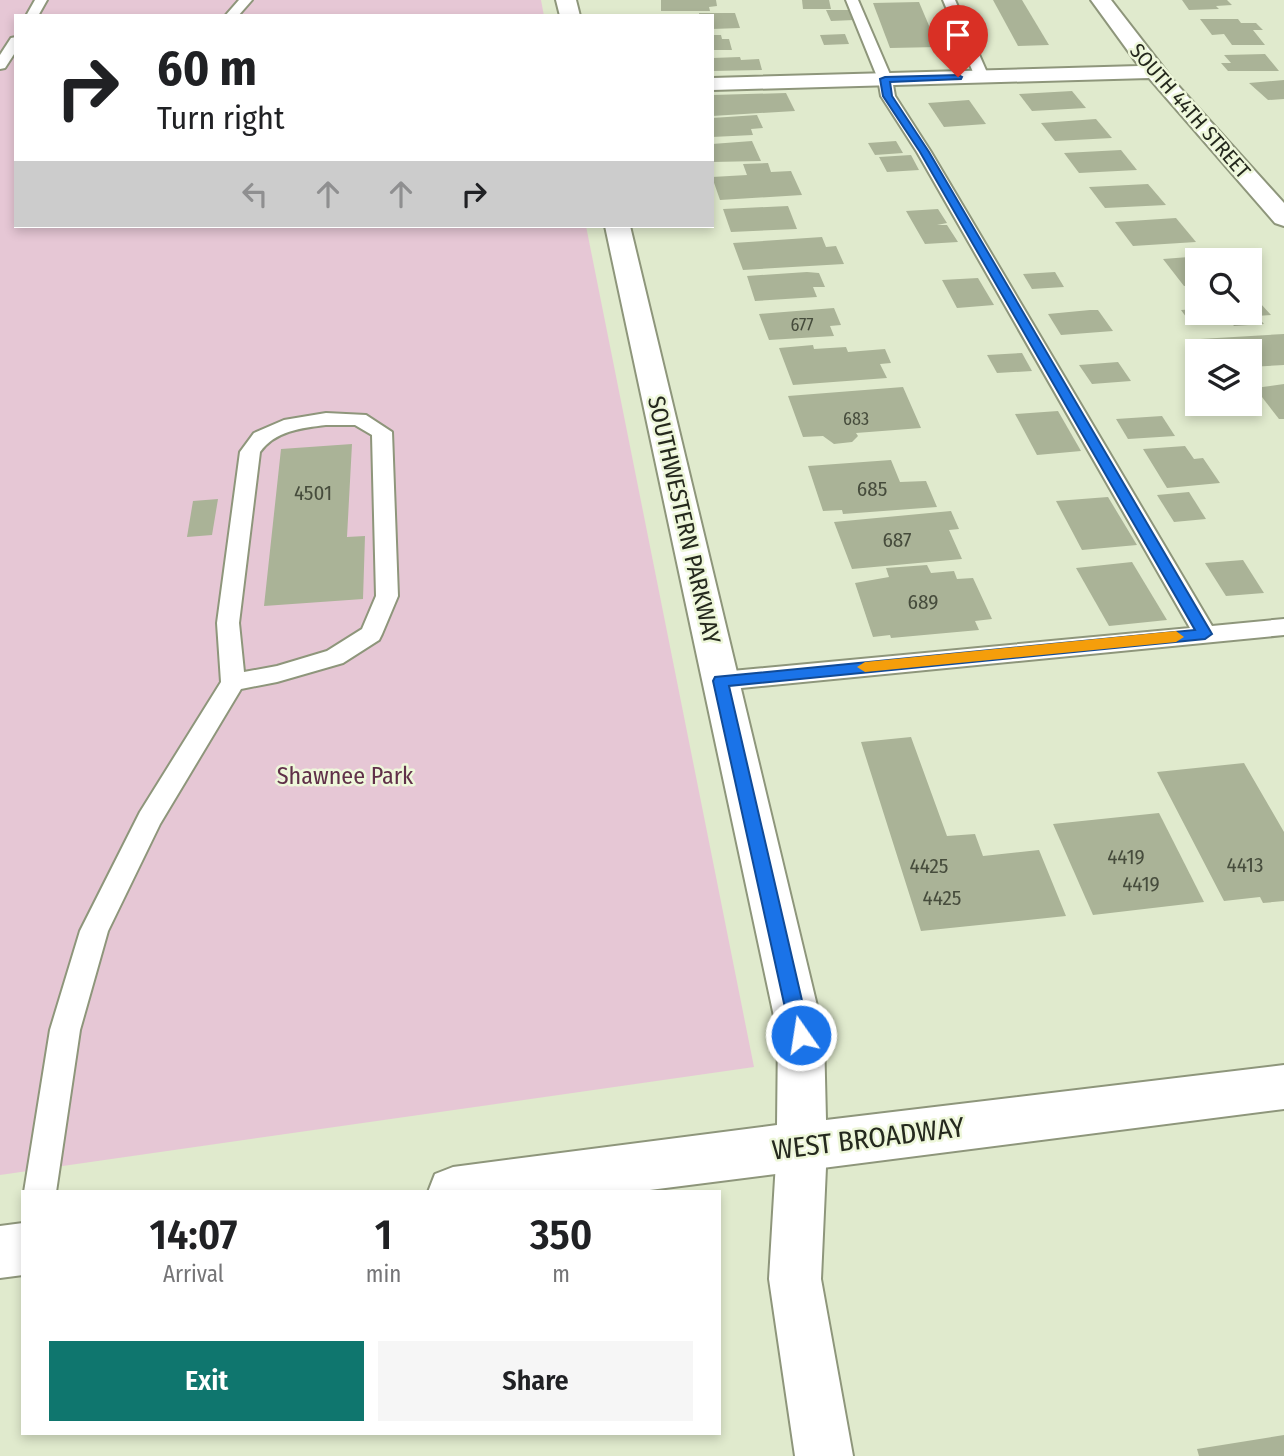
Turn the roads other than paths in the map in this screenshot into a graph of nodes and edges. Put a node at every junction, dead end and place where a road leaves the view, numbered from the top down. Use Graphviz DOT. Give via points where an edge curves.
graph roads {
  1 [pos="246,0"];
  2 [pos="852,0"];
  3 [pos="949,0"];
  4 [pos="1101,0"];
  5 [pos="233,14"];
  6 [pos="14,44"];
  7 [pos="0,65"];
  8 [pos="1152,72"];
  9 [pos="982,77"];
  10 [pos="885,79"];
  11 [pos="714,85"];
  12 [pos="1284,218"];
  13 [pos="617,228"];
  14 [pos="1284,626"];
  15 [pos="1205,634"];
  16 [pos="721,681"];
  17 [pos="233,682"];
  18 [pos="1284,1087"];
  19 [pos="802,1145"];
  20 [pos="40,1190"];
  21 [pos="468,1190"];
  22 [pos="21,1249"];
  23 [pos="0,1252"];
  24 [pos="824,1456"];
  1 -- 5 [label="lane"];
  2 -- 10 [label="lane"];
  3 -- 9 [label="lane"];
  4 -- 8 [label="street, SOUTH 44TH STREET"];
  6 -- 7 [label="lane"];
  8 -- 9 [label="street"];
  8 -- 12 [label="street, SOUTH 44TH STREET"];
  9 -- 10 [label="street"];
  10 -- 11 [label="street"];
  10 -- 15 [label="lane" via="888,96"];
  13 -- 16 [label="street, SOUTHWESTERN PARKWAY"];
  14 -- 15 [label="lane"];
  15 -- 16 [label="lane"];
  16 -- 19 [label="street, SOUTHWESTERN PARKWAY" via="801,1035"];
  17 -- 17 [label="lane" via="335,657 371,634 387,596 382,432 359,419 291,424 261,437 250,452 228,623"];
  17 -- 20 [label="lane" via="149,819 94,931 65,1030"];
  18 -- 19 [label="street, WEST BROADWAY"];
  19 -- 21 [label="street, WEST BROADWAY"];
  19 -- 24 [label="street, SOUTHWESTERN PARKWAY" via="795,1279"];
  22 -- 23 [label="street"];
}
